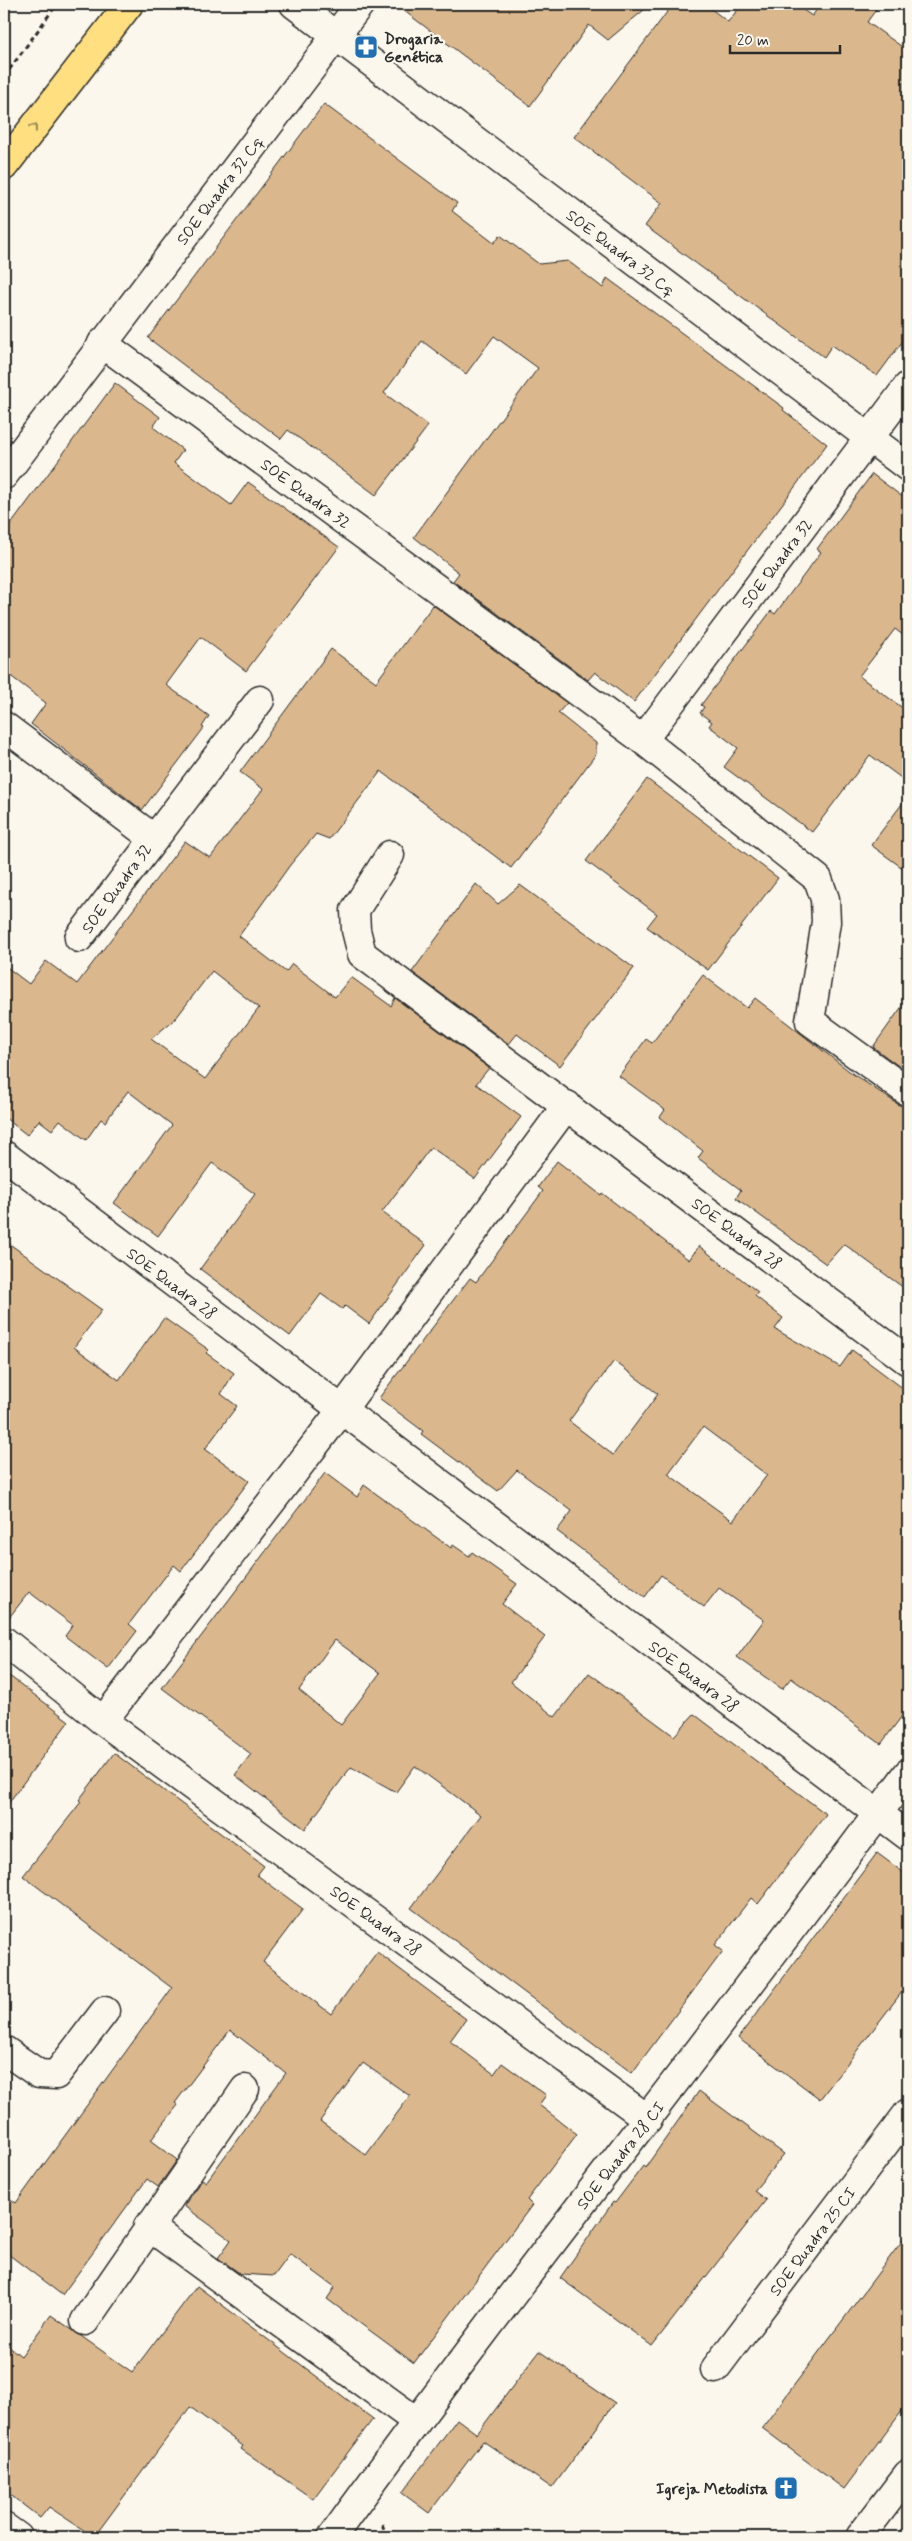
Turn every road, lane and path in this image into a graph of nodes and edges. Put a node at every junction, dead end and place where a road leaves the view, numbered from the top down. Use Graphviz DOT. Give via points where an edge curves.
graph roads {
  1 [pos="57,4"];
  2 [pos="129,4"];
  3 [pos="294,4"];
  4 [pos="360,4"];
  5 [pos="335,37"];
  6 [pos="4,77"];
  7 [pos="4,166"];
  8 [pos="102,343"];
  9 [pos="908,386"];
  10 [pos="870,439"];
  11 [pos="908,467"];
  12 [pos="4,475"];
  13 [pos="260,700"];
  14 [pos="4,726"];
  15 [pos="643,740"];
  16 [pos="153,838"];
  17 [pos="390,855"];
  18 [pos="79,938"];
  19 [pos="908,1092"];
  20 [pos="567,1105"];
  21 [pos="4,1155"];
  22 [pos="908,1361"];
  23 [pos="341,1411"];
  24 [pos="4,1641"];
  25 [pos="103,1721"];
  26 [pos="908,1773"];
  27 [pos="878,1814"];
  28 [pos="908,1836"];
  29 [pos="105,2011"];
  30 [pos="4,2050"];
  31 [pos="245,2089"];
  32 [pos="908,2113"];
  33 [pos="648,2119"];
  34 [pos="148,2226"];
  35 [pos="85,2321"];
  36 [pos="715,2369"];
  37 [pos="416,2421"];
  38 [pos="908,2474"];
  39 [pos="4,2527"];
  40 [pos="18,2537"];
  41 [pos="332,2537"];
  42 [pos="860,2537"];
  1 -- 6 [label="path"];
  7 -- 2 [label="main road, one-way"];
  3 -- 5 [label="street, SOE Quadra 32 Cq"];
  4 -- 5 [label="street, SOE Quadra 32 Cq"];
  5 -- 8 [label="street, SOE Quadra 32 Cq"];
  5 -- 10 [label="street, SOE Quadra 32 Cq"];
  8 -- 12 [label="street"];
  8 -- 15 [label="street, SOE Quadra 32"];
  9 -- 10 [label="street, SOE Quadra 32"];
  10 -- 11 [label="street, SOE Quadra 32 Cq"];
  10 -- 15 [label="street, SOE Quadra 32"];
  13 -- 16 [label="street, SOE Quadra 32"];
  14 -- 16 [label="street, SOE Quadra 32"];
  15 -- 19 [label="street, SOE Quadra 32" via="818,879 826,899 826,922 810,1021"];
  16 -- 18 [label="street, SOE Quadra 32"];
  17 -- 20 [label="street, SOE Quadra 28" via="355,910 362,954"];
  20 -- 22 [label="street, SOE Quadra 28"];
  20 -- 23 [label="street"];
  21 -- 23 [label="street, SOE Quadra 28"];
  23 -- 25 [label="street"];
  23 -- 27 [label="street, SOE Quadra 28"];
  24 -- 25 [label="street, SOE Quadra 28"];
  25 -- 33 [label="street, SOE Quadra 28"];
  26 -- 27 [label="street, SOE Quadra 28 CI"];
  27 -- 28 [label="street, SOE Quadra 28"];
  27 -- 33 [label="street, SOE Quadra 28 CI"];
  29 -- 30 [label="street" via="56,2075 39,2074"];
  31 -- 34 [label="street"];
  32 -- 36 [label="street, SOE Quadra 25 CI"];
  33 -- 37 [label="street, SOE Quadra 28 CI"];
  34 -- 35 [label="street"];
  34 -- 37 [label="street"];
  37 -- 41 [label="street, SOE Quadra 28 CI"];
  38 -- 42 [label="street"];
  39 -- 40 [label="street"];
}
